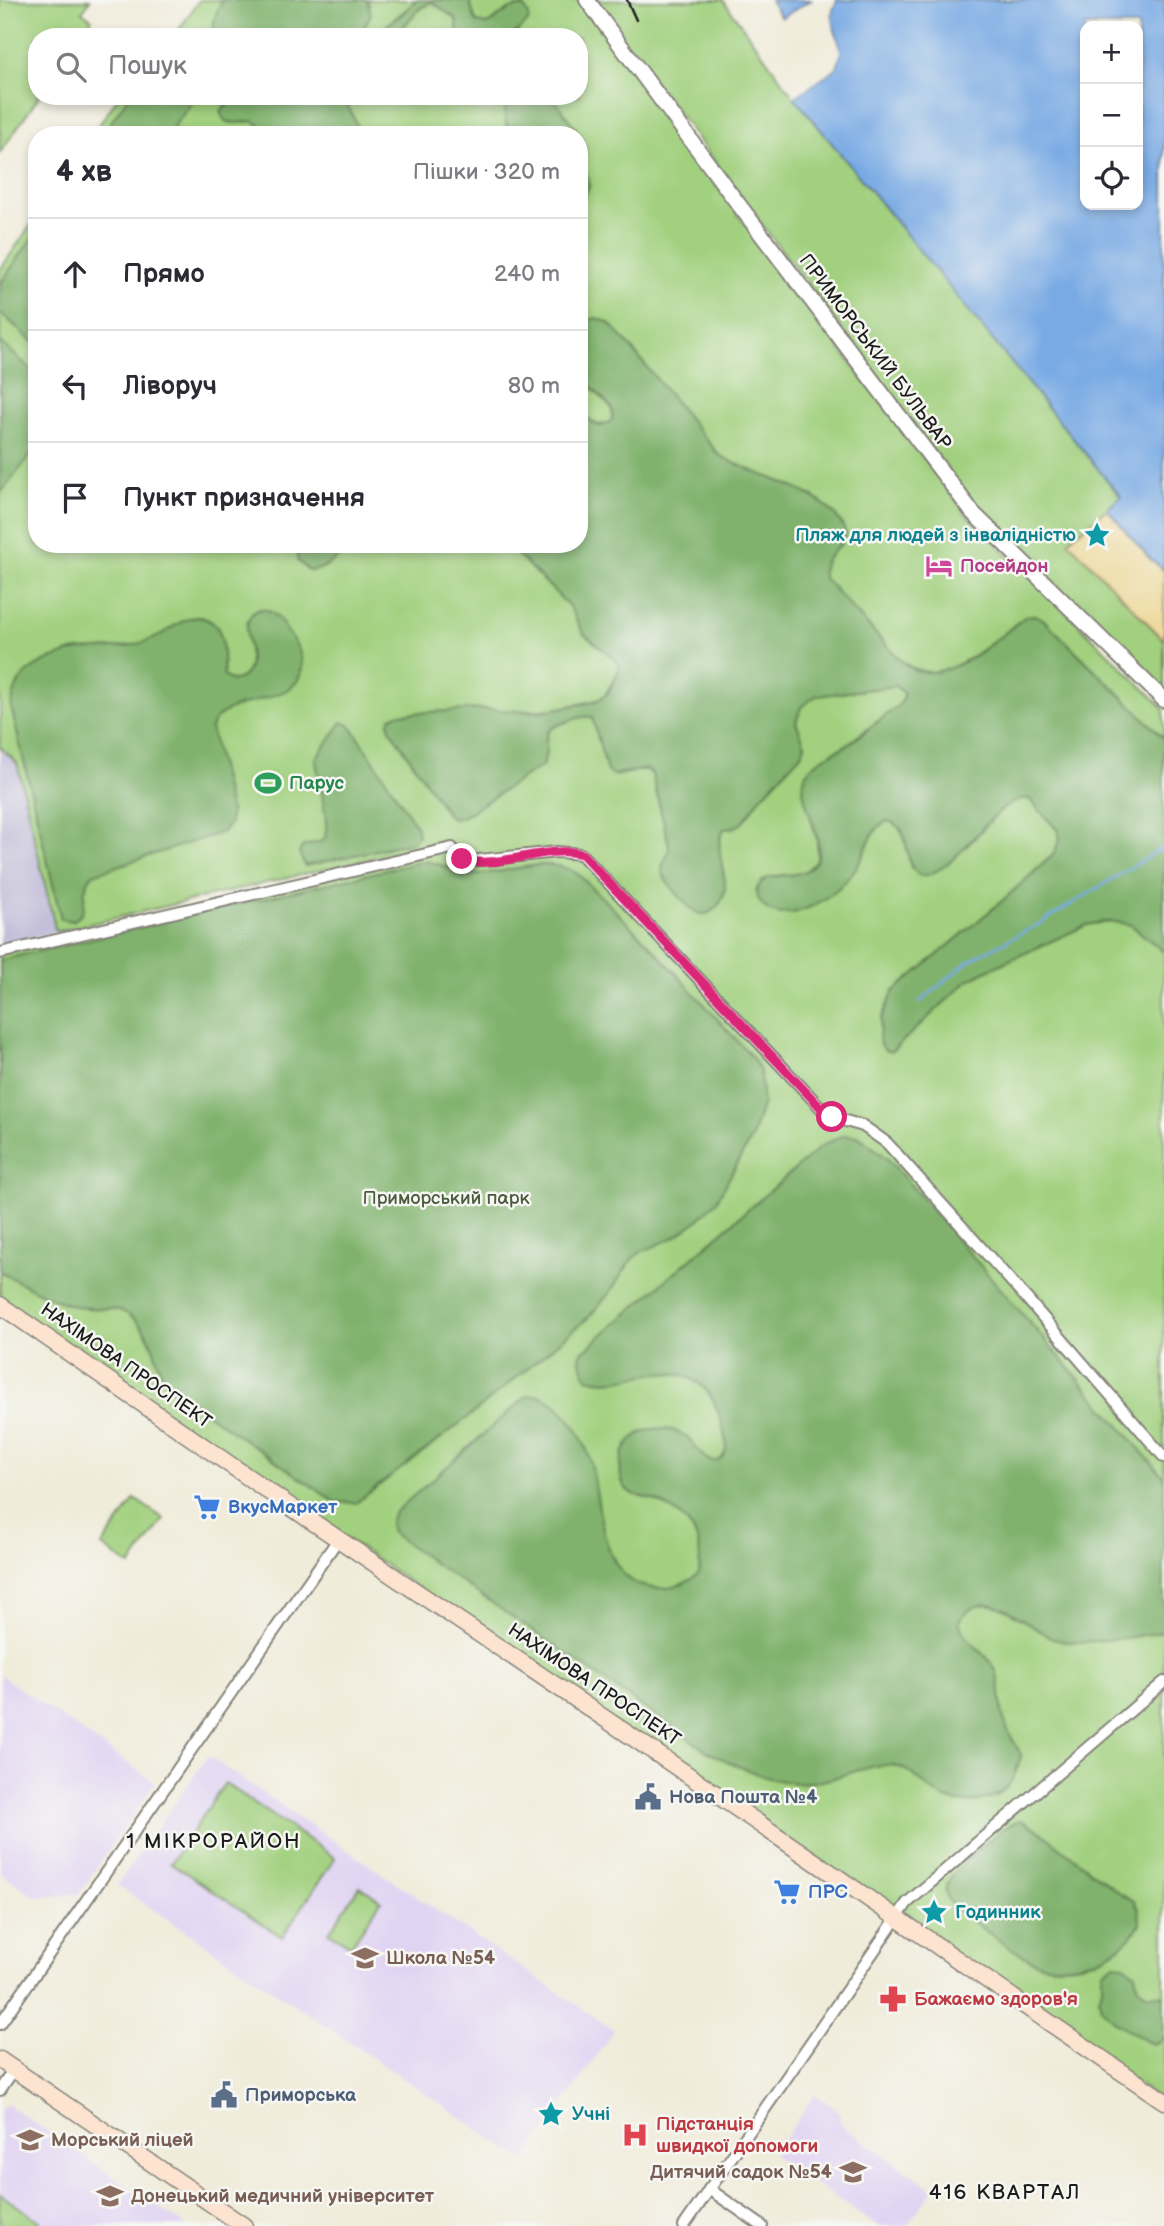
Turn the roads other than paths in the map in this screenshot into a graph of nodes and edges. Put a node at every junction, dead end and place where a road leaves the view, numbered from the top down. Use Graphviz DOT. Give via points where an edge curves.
graph roads {
  1 [pos="587,0"];
  2 [pos="1164,700"];
  3 [pos="0,953"];
  4 [pos="0,1304"];
  5 [pos="1164,1457"];
  6 [pos="339,1538"];
  7 [pos="1164,1682"];
  8 [pos="896,1918"];
  9 [pos="0,2024"];
  10 [pos="0,2060"];
  11 [pos="14,2069"];
  12 [pos="0,2090"];
  13 [pos="1164,2101"];
  14 [pos="709,2189"];
  15 [pos="235,2224"];
  16 [pos="684,2226"];
  17 [pos="762,2226"];
  1 -- 2 [label="street, ПРИМОРСЬКИЙ БУЛЬВАР" via="973,513"];
  3 -- 5 [label="street" via="452,848 470,861 557,852 582,854 822,1109 832,1117 863,1126 887,1143"];
  4 -- 6 [label="main road, НАХІМОВА ПРОСПЕКТ"];
  6 -- 8 [label="main road, НАХІМОВА ПРОСПЕКТ"];
  6 -- 9 [label="street"];
  7 -- 8 [label="street" via="906,1903"];
  8 -- 13 [label="main road, НАХІМОВА ПРОСПЕКТ"];
  8 -- 14 [label="street"];
  10 -- 11 [label="main road"];
  11 -- 12 [label="street"];
  11 -- 15 [label="main road"];
  14 -- 16 [label="street"];
  14 -- 17 [label="street"];
}
